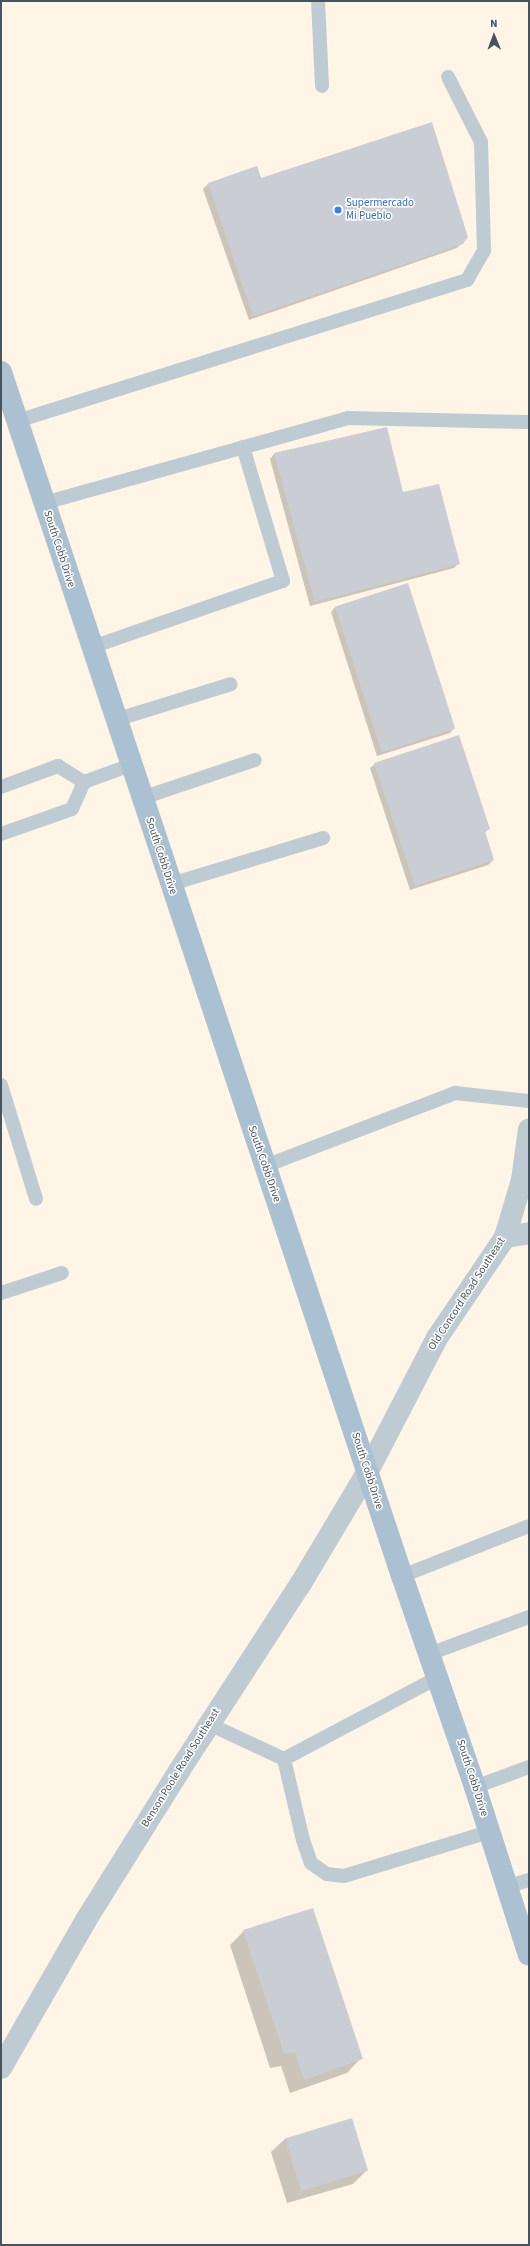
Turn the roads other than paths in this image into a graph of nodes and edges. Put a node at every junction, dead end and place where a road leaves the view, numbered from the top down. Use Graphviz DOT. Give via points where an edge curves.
graph roads {
  1 [pos="318,1"];
  2 [pos="448,77"];
  3 [pos="322,86"];
  4 [pos="1,372"];
  5 [pos="17,421"];
  6 [pos="529,422"];
  7 [pos="243,447"];
  8 [pos="44,503"];
  9 [pos="92,647"];
  10 [pos="231,684"];
  11 [pos="115,720"];
  12 [pos="255,760"];
  13 [pos="131,765"];
  14 [pos="84,782"];
  15 [pos="1,787"];
  16 [pos="142,798"];
  17 [pos="1,834"];
  18 [pos="323,838"];
  19 [pos="171,884"];
  20 [pos="1,1085"];
  21 [pos="529,1101"];
  22 [pos="529,1129"];
  23 [pos="265,1166"];
  24 [pos="36,1199"];
  25 [pos="529,1233"];
  26 [pos="505,1237"];
  27 [pos="62,1273"];
  28 [pos="1,1293"];
  29 [pos="368,1471"];
  30 [pos="529,1526"];
  31 [pos="402,1576"];
  32 [pos="529,1617"];
  33 [pos="429,1654"];
  34 [pos="437,1678"];
  35 [pos="208,1724"];
  36 [pos="284,1759"];
  37 [pos="529,1767"];
  38 [pos="475,1787"];
  39 [pos="490,1832"];
  40 [pos="529,1880"];
  41 [pos="506,1887"];
  42 [pos="529,1955"];
  43 [pos="1,2068"];
  1 -- 3 [label="lane"];
  2 -- 5 [label="lane" via="481,142 484,250 467,280"];
  4 -- 5 [label="main road, South Cobb Drive"];
  5 -- 8 [label="main road, South Cobb Drive"];
  6 -- 7 [label="lane" via="348,418"];
  7 -- 8 [label="lane"];
  7 -- 9 [label="lane" via="283,581"];
  8 -- 9 [label="main road, South Cobb Drive"];
  9 -- 11 [label="main road, South Cobb Drive"];
  10 -- 11 [label="lane"];
  11 -- 13 [label="main road, South Cobb Drive"];
  12 -- 16 [label="lane"];
  13 -- 14 [label="lane"];
  13 -- 16 [label="main road, South Cobb Drive"];
  14 -- 15 [label="lane" via="58,766"];
  14 -- 17 [label="lane" via="72,809"];
  16 -- 19 [label="main road, South Cobb Drive"];
  18 -- 19 [label="lane"];
  19 -- 23 [label="main road, South Cobb Drive"];
  20 -- 24 [label="lane"];
  21 -- 23 [label="lane" via="455,1093"];
  22 -- 26 [label="street, Old Concord Road Southeast" via="522,1180"];
  23 -- 29 [label="main road, South Cobb Drive"];
  25 -- 26 [label="street"];
  26 -- 29 [label="street, Old Concord Road Southeast" via="437,1338"];
  27 -- 28 [label="lane"];
  29 -- 31 [label="main road, South Cobb Drive"];
  29 -- 35 [label="street, Benson Poole Road Southeast" via="300,1585"];
  30 -- 31 [label="lane"];
  31 -- 33 [label="main road, South Cobb Drive"];
  32 -- 33 [label="lane"];
  33 -- 34 [label="main road, South Cobb Drive"];
  34 -- 36 [label="lane"];
  34 -- 38 [label="main road, South Cobb Drive"];
  35 -- 36 [label="lane"];
  35 -- 43 [label="street, Benson Poole Road Southeast" via="86,1920"];
  36 -- 39 [label="lane" via="303,1840 312,1863 327,1874 344,1876"];
  37 -- 38 [label="lane"];
  38 -- 39 [label="main road, South Cobb Drive"];
  39 -- 41 [label="main road, South Cobb Drive"];
  40 -- 41 [label="lane"];
  41 -- 42 [label="main road, South Cobb Drive"];
}
